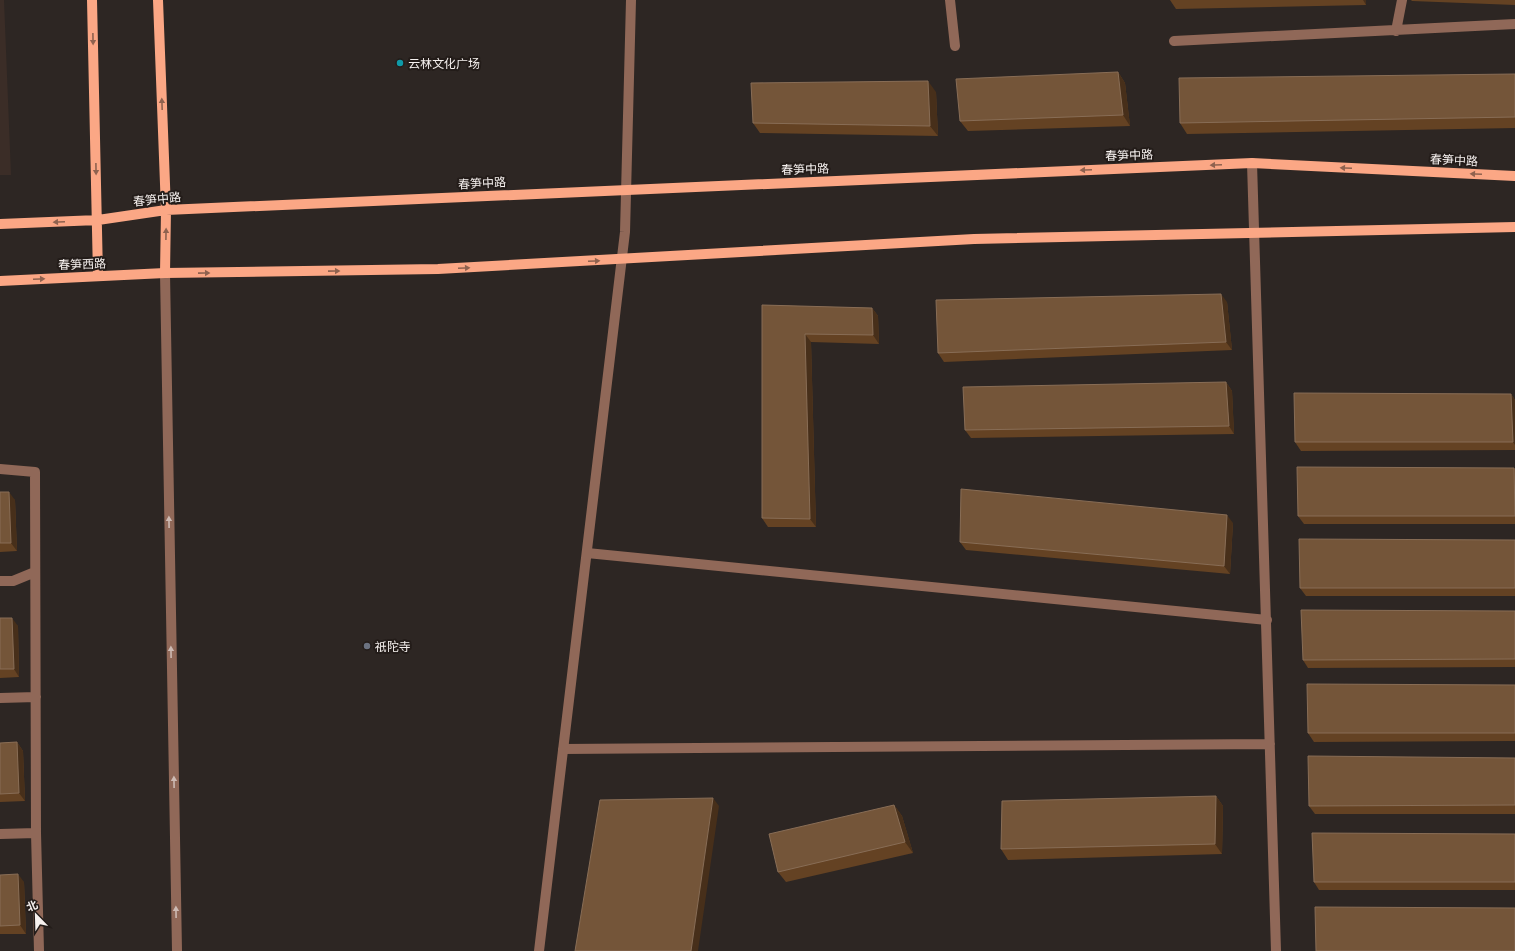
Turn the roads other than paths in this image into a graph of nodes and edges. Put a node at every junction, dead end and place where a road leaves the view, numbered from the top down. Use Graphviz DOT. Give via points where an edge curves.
graph roads {
  1 [pos="92,0"];
  2 [pos="158,0"];
  3 [pos="631,0"];
  4 [pos="950,0"];
  5 [pos="1402,0"];
  6 [pos="1515,24"];
  7 [pos="1396,31"];
  8 [pos="1174,41"];
  9 [pos="956,46"];
  10 [pos="1252,163"];
  11 [pos="1515,176"];
  12 [pos="626,189"];
  13 [pos="166,210"];
  14 [pos="98,220"];
  15 [pos="0,224"];
  16 [pos="1515,227"];
  17 [pos="1255,232"];
  18 [pos="622,260"];
  19 [pos="165,273"];
  20 [pos="98,276"];
  21 [pos="0,280"];
  22 [pos="0,469"];
  23 [pos="587,553"];
  24 [pos="35,572"];
  25 [pos="0,581"];
  26 [pos="1267,620"];
  27 [pos="36,697"];
  28 [pos="0,698"];
  29 [pos="1270,744"];
  30 [pos="563,749"];
  31 [pos="36,833"];
  32 [pos="0,834"];
  33 [pos="39,951"];
  34 [pos="176,951"];
  35 [pos="539,951"];
  36 [pos="1276,951"];
  1 -- 14 [label="main road, one-way"];
  13 -- 2 [label="main road, one-way"];
  3 -- 12 [label="street"];
  4 -- 9 [label="street"];
  5 -- 7 [label="street"];
  6 -- 7 [label="street"];
  7 -- 8 [label="street"];
  11 -- 10 [label="main road, 春笋中路, one-way"];
  10 -- 12 [label="main road, 春笋中路, one-way"];
  10 -- 17 [label="street"];
  12 -- 13 [label="main road, 春笋中路"];
  12 -- 18 [label="street"];
  13 -- 14 [label="main road, 春笋中路"];
  19 -- 13 [label="main road, one-way"];
  14 -- 15 [label="main road, one-way"];
  14 -- 20 [label="main road"];
  16 -- 17 [label="main road"];
  17 -- 18 [label="main road" via="974,239"];
  17 -- 26 [label="street"];
  19 -- 18 [label="main road, one-way" via="438,269"];
  18 -- 23 [label="street"];
  19 -- 20 [label="main road, 春笋西路"];
  34 -- 19 [label="street, one-way"];
  21 -- 20 [label="main road, 春笋西路, one-way"];
  22 -- 24 [label="street" via="35,472"];
  23 -- 26 [label="street"];
  23 -- 30 [label="street"];
  24 -- 25 [label="street" via="13,581"];
  24 -- 27 [label="street"];
  26 -- 29 [label="street"];
  27 -- 28 [label="street"];
  27 -- 31 [label="street"];
  29 -- 30 [label="street"];
  29 -- 36 [label="street"];
  30 -- 35 [label="street"];
  31 -- 32 [label="street"];
  31 -- 33 [label="street"];
}
